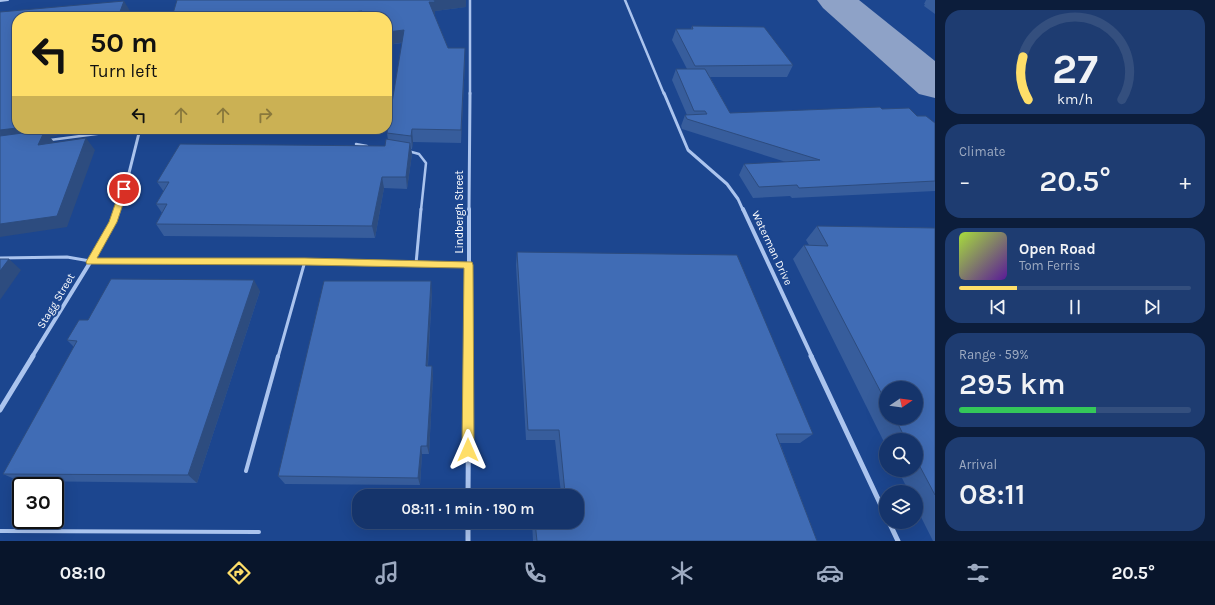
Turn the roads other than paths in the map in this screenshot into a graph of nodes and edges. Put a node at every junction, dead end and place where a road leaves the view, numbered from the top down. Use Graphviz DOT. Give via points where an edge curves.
graph roads {
  1 [pos="8,0"];
  2 [pos="470,0"];
  3 [pos="626,0"];
  4 [pos="0,1"];
  5 [pos="98,134"];
  6 [pos="139,134"];
  7 [pos="45,141"];
  8 [pos="356,144"];
  9 [pos="372,146"];
  10 [pos="402,151"];
  11 [pos="0,258"];
  12 [pos="305,261"];
  13 [pos="90,262"];
  14 [pos="416,264"];
  15 [pos="469,265"];
  16 [pos="0,410"];
  17 [pos="246,471"];
  18 [pos="468,489"];
  19 [pos="879,501"];
  20 [pos="468,529"];
  21 [pos="892,529"];
  22 [pos="0,531"];
  23 [pos="260,532"];
  24 [pos="468,541"];
  25 [pos="898,541"];
  1 -- 4 [label="lane"];
  2 -- 15 [label="street, Lindbergh Street"];
  3 -- 19 [label="street, Waterman Drive" via="688,150 727,184 738,199"];
  5 -- 7 [label="lane"];
  6 -- 13 [label="street, Stagg Street" via="118,209"];
  8 -- 9 [label="lane"];
  10 -- 14 [label="lane" via="414,152 423,157 426,163"];
  11 -- 13 [label="lane" via="68,257"];
  12 -- 13 [label="lane"];
  12 -- 14 [label="lane"];
  12 -- 17 [label="lane"];
  13 -- 16 [label="street, Stagg Street"];
  14 -- 15 [label="lane"];
  15 -- 18 [label="street, Lindbergh Street"];
  20 -- 24 [label="street"];
  21 -- 25 [label="street"];
  22 -- 23 [label="lane"];
}
